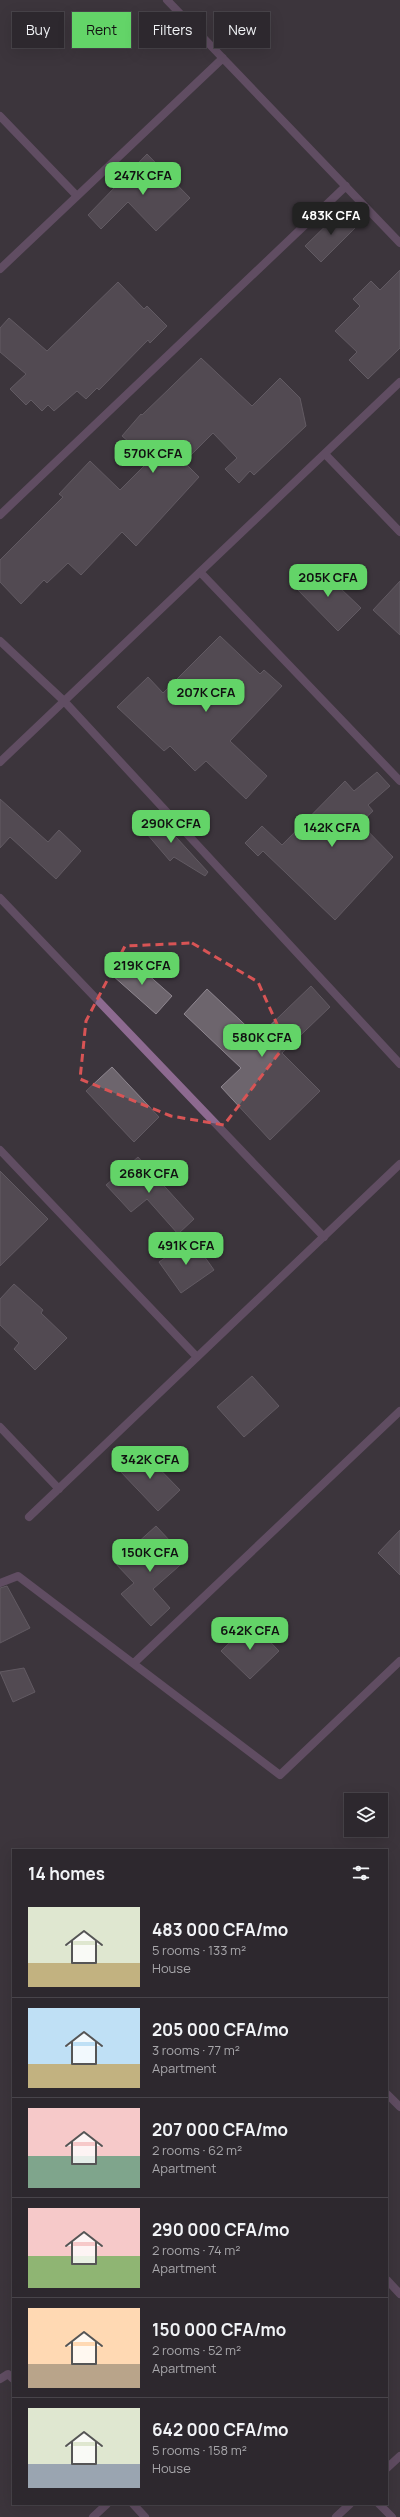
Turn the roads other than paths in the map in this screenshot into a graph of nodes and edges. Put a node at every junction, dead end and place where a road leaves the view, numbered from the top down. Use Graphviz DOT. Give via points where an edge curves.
graph roads {
  1 [pos="167,0"];
  2 [pos="222,58"];
  3 [pos="0,116"];
  4 [pos="346,186"];
  5 [pos="77,196"];
  6 [pos="400,243"];
  7 [pos="0,269"];
  8 [pos="400,382"];
  9 [pos="325,454"];
  10 [pos="0,515"];
  11 [pos="400,532"];
  12 [pos="200,572"];
  13 [pos="0,641"];
  14 [pos="64,701"];
  15 [pos="0,762"];
  16 [pos="400,781"];
  17 [pos="0,898"];
  18 [pos="400,1064"];
  19 [pos="0,1150"];
  20 [pos="400,1164"];
  21 [pos="324,1237"];
  22 [pos="197,1357"];
  23 [pos="400,1411"];
  24 [pos="0,1427"];
  25 [pos="59,1488"];
  26 [pos="29,1517"];
  27 [pos="0,1583"];
  28 [pos="400,1661"];
  29 [pos="134,1663"];
  30 [pos="388,2095"];
  31 [pos="400,2107"];
  32 [pos="388,2281"];
  33 [pos="400,2294"];
  34 [pos="12,2378"];
  35 [pos="0,2379"];
  36 [pos="400,2456"];
  37 [pos="388,2467"];
  38 [pos="106,2505"];
  39 [pos="134,2505"];
  40 [pos="349,2505"];
  41 [pos="380,2505"];
  42 [pos="93,2517"];
  43 [pos="145,2517"];
  44 [pos="336,2517"];
  45 [pos="392,2517"];
  1 -- 2 [label="street"];
  2 -- 4 [label="street"];
  2 -- 5 [label="street"];
  3 -- 5 [label="street"];
  4 -- 6 [label="street"];
  4 -- 10 [label="street"];
  5 -- 7 [label="street"];
  8 -- 9 [label="street"];
  9 -- 11 [label="street"];
  9 -- 12 [label="street"];
  12 -- 14 [label="street"];
  12 -- 16 [label="street"];
  13 -- 14 [label="street"];
  14 -- 15 [label="street"];
  14 -- 18 [label="street"];
  17 -- 21 [label="street"];
  19 -- 22 [label="street"];
  20 -- 21 [label="street"];
  21 -- 22 [label="street"];
  22 -- 25 [label="street"];
  23 -- 29 [label="street"];
  24 -- 25 [label="street"];
  25 -- 26 [label="street"];
  27 -- 29 [label="street" via="18,1576"];
  28 -- 29 [label="street" via="280,1775"];
  30 -- 31 [label="street"];
  32 -- 33 [label="street"];
  34 -- 35 [label="street" via="8,2374"];
  36 -- 37 [label="street"];
  38 -- 42 [label="street"];
  39 -- 43 [label="street"];
  40 -- 44 [label="street"];
  41 -- 45 [label="street"];
}
